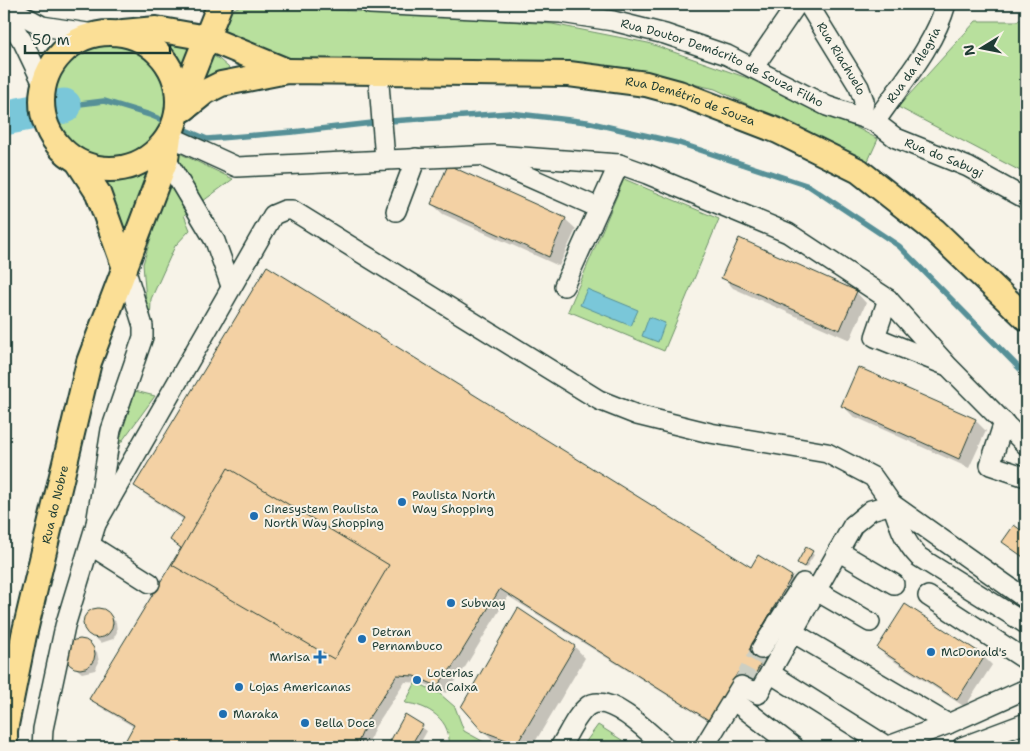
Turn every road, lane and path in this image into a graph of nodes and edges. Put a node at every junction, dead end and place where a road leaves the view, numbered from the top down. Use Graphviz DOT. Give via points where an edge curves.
graph roads {
  1 [pos="370,4"];
  2 [pos="797,4"];
  3 [pos="808,4"];
  4 [pos="946,4"];
  5 [pos="4,5"];
  6 [pos="499,6"];
  7 [pos="219,7"];
  8 [pos="4,14"];
  9 [pos="156,29"];
  10 [pos="106,34"];
  11 [pos="207,38"];
  12 [pos="753,68"];
  13 [pos="287,71"];
  14 [pos="378,71"];
  15 [pos="43,88"];
  16 [pos="868,119"];
  17 [pos="175,125"];
  18 [pos="480,155"];
  19 [pos="416,158"];
  20 [pos="384,160"];
  21 [pos="78,162"];
  22 [pos="619,164"];
  23 [pos="1026,199"];
  24 [pos="599,208"];
  25 [pos="396,211"];
  26 [pos="125,268"];
  27 [pos="231,286"];
  28 [pos="564,286"];
  29 [pos="888,299"];
  30 [pos="1026,318"];
  31 [pos="949,367"];
  32 [pos="1004,422"];
  33 [pos="111,430"];
  34 [pos="140,445"];
  35 [pos="1026,445"];
  36 [pos="1026,477"];
  37 [pos="892,504"];
  38 [pos="96,524"];
  39 [pos="90,545"];
  40 [pos="838,551"];
  41 [pos="150,583"];
  42 [pos="894,584"];
  43 [pos="809,587"];
  44 [pos="928,596"];
  45 [pos="1026,600"];
  46 [pos="870,622"];
  47 [pos="1026,624"];
  48 [pos="785,627"];
  49 [pos="761,649"];
  50 [pos="1026,660"];
  51 [pos="770,673"];
  52 [pos="1026,689"];
  53 [pos="733,700"];
  54 [pos="1026,723"];
  55 [pos="948,724"];
  56 [pos="5,747"];
  57 [pos="42,747"];
  58 [pos="560,747"];
  59 [pos="665,747"];
  60 [pos="706,747"];
  61 [pos="794,747"];
  62 [pos="887,747"];
  63 [pos="962,747"];
  1 -- 6 [label="street, Rua Doutor Demócrito de Souza Filho"];
  2 -- 12 [label="street"];
  3 -- 16 [label="street, Rua Riachuelo" via="859,87"];
  4 -- 16 [label="street, Rua da Alegria" via="927,47"];
  5 -- 10 [label="street" via="42,26"];
  6 -- 12 [label="street, Rua Doutor Demócrito de Souza Filho" via="613,20 665,34"];
  7 -- 9 [label="main road" via="187,22"];
  7 -- 11 [label="main road, Rua do Nobre"];
  8 -- 15 [label="street" via="23,42"];
  9 -- 10 [label="main road, Rua Demétrio de Souza"];
  9 -- 11 [label="main road, Rua Demétrio de Souza"];
  10 -- 15 [label="main road" via="71,45 53,62"];
  10 -- 17 [label="main road" via="132,36 159,53 175,80 178,95"];
  11 -- 13 [label="main road, Rua Demétrio de Souza"];
  11 -- 17 [label="main road, Rua do Nobre"];
  12 -- 16 [label="street, Rua Doutor Demócrito de Souza Filho" via="827,106"];
  13 -- 14 [label="main road, Rua Demétrio de Souza"];
  13 -- 17 [label="main road, Rua Demétrio de Souza" via="221,84 205,92"];
  14 -- 20 [label="street"];
  14 -- 30 [label="main road, Rua Demétrio de Souza" via="569,74 646,84 716,105 859,171 935,231"];
  15 -- 21 [label="main road" via="42,110 48,130 60,148"];
  16 -- 23 [label="street, Rua do Sabugi" via="896,138 968,167"];
  17 -- 20 [label="street" via="237,167"];
  17 -- 21 [label="main road" via="156,152 139,164 98,169"];
  17 -- 26 [label="main road, Rua do Nobre"];
  17 -- 27 [label="street"];
  18 -- 19 [label="street"];
  18 -- 22 [label="street"];
  18 -- 24 [label="street"];
  19 -- 20 [label="street"];
  19 -- 25 [label="street"];
  21 -- 26 [label="main road" via="98,193"];
  22 -- 24 [label="street"];
  22 -- 29 [label="street" via="788,233"];
  24 -- 28 [label="street"];
  26 -- 33 [label="street" via="143,326"];
  26 -- 56 [label="main road, Rua do Nobre" via="89,362 24,635"];
  27 -- 34 [label="street"];
  27 -- 37 [label="street" via="273,215 292,210 599,400 637,415 710,433 827,454 873,476"];
  29 -- 31 [label="street"];
  29 -- 31 [label="street" via="874,337"];
  31 -- 32 [label="street"];
  32 -- 35 [label="street"];
  32 -- 36 [label="street" via="990,465"];
  33 -- 34 [label="street"];
  33 -- 38 [label="street"];
  34 -- 38 [label="street"];
  37 -- 40 [label="street" via="870,510 853,525"];
  37 -- 45 [label="street"];
  37 -- 47 [label="street" via="901,533 919,557"];
  38 -- 39 [label="street"];
  39 -- 41 [label="street"];
  39 -- 57 [label="street" via="65,626"];
  40 -- 42 [label="street"];
  40 -- 43 [label="street"];
  43 -- 46 [label="street"];
  43 -- 48 [label="street"];
  44 -- 50 [label="street"];
  48 -- 49 [label="street"];
  48 -- 51 [label="street"];
  48 -- 55 [label="street"];
  51 -- 53 [label="street" via="758,694 741,686"];
  51 -- 62 [label="street"];
  52 -- 55 [label="street"];
  53 -- 60 [label="street"];
  53 -- 61 [label="street"];
  54 -- 63 [label="street"];
  55 -- 62 [label="street"];
  58 -- 59 [label="street" via="588,706 599,702 613,705"];
}
